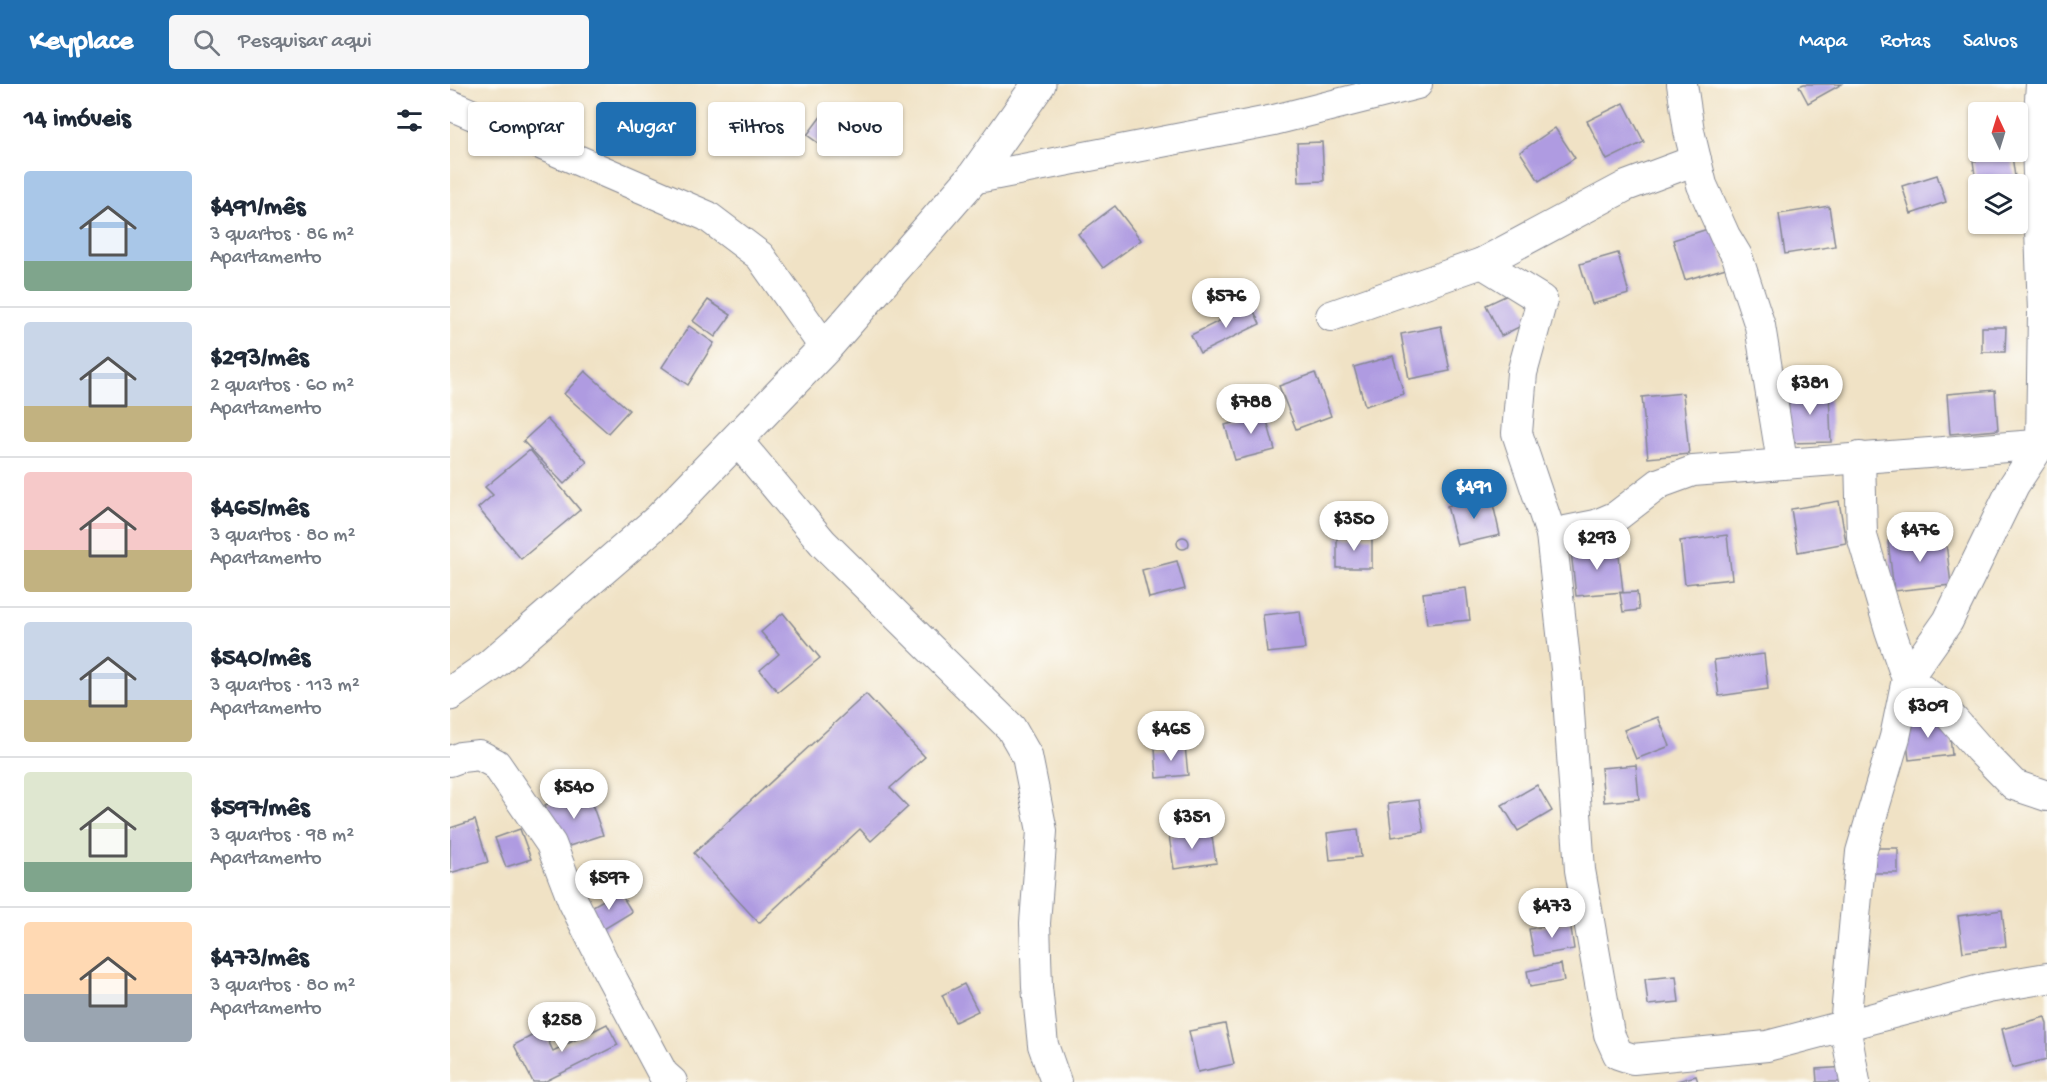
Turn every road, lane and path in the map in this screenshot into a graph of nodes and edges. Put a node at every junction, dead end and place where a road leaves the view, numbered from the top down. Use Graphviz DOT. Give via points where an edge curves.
graph roads {
  1 [pos="1039,84"];
  2 [pos="1417,84"];
  3 [pos="1682,84"];
  4 [pos="2041,84"];
  5 [pos="450,105"];
  6 [pos="1696,160"];
  7 [pos="972,178"];
  8 [pos="1482,263"];
  9 [pos="1331,316"];
  10 [pos="825,348"];
  11 [pos="736,439"];
  12 [pos="2044,444"];
  13 [pos="1860,457"];
  14 [pos="1782,462"];
  15 [pos="1551,534"];
  16 [pos="1906,679"];
  17 [pos="450,694"];
  18 [pos="450,761"];
  19 [pos="2047,796"];
  20 [pos="2047,978"];
  21 [pos="1845,1026"];
  22 [pos="672,1082"];
  23 [pos="1056,1082"];
  24 [pos="1855,1082"];
  1 -- 7 [label="main road"];
  2 -- 7 [label="street" via="1274,120"];
  3 -- 6 [label="street"];
  4 -- 12 [label="street" via="2037,146"];
  5 -- 10 [label="street" via="707,216 760,256"];
  6 -- 8 [label="street" via="1626,186"];
  6 -- 14 [label="street" via="1702,185 1737,256 1760,326"];
  7 -- 10 [label="main road"];
  8 -- 9 [label="street"];
  8 -- 15 [label="street" via="1542,300 1522,373 1517,433"];
  10 -- 11 [label="main road"];
  11 -- 17 [label="main road" via="659,520 490,666"];
  11 -- 23 [label="street" via="823,543 1011,728 1026,756 1042,831 1035,923 1038,998 1043,1045"];
  12 -- 13 [label="street"];
  12 -- 16 [label="street" via="2014,485 1948,621"];
  13 -- 14 [label="street"];
  13 -- 16 [label="street" via="1862,536"];
  14 -- 15 [label="street" via="1693,471 1660,483 1617,516 1596,525"];
  15 -- 21 [label="street" via="1566,669 1580,870 1609,1034 1618,1054 1633,1059 1767,1046"];
  16 -- 19 [label="street" via="1936,700 2014,785"];
  16 -- 21 [label="street" via="1895,737 1861,852"];
  18 -- 22 [label="street" via="479,754 496,764 551,844 573,901 608,971 663,1074"];
  20 -- 21 [label="street" via="1988,988"];
  21 -- 24 [label="street"];
}
